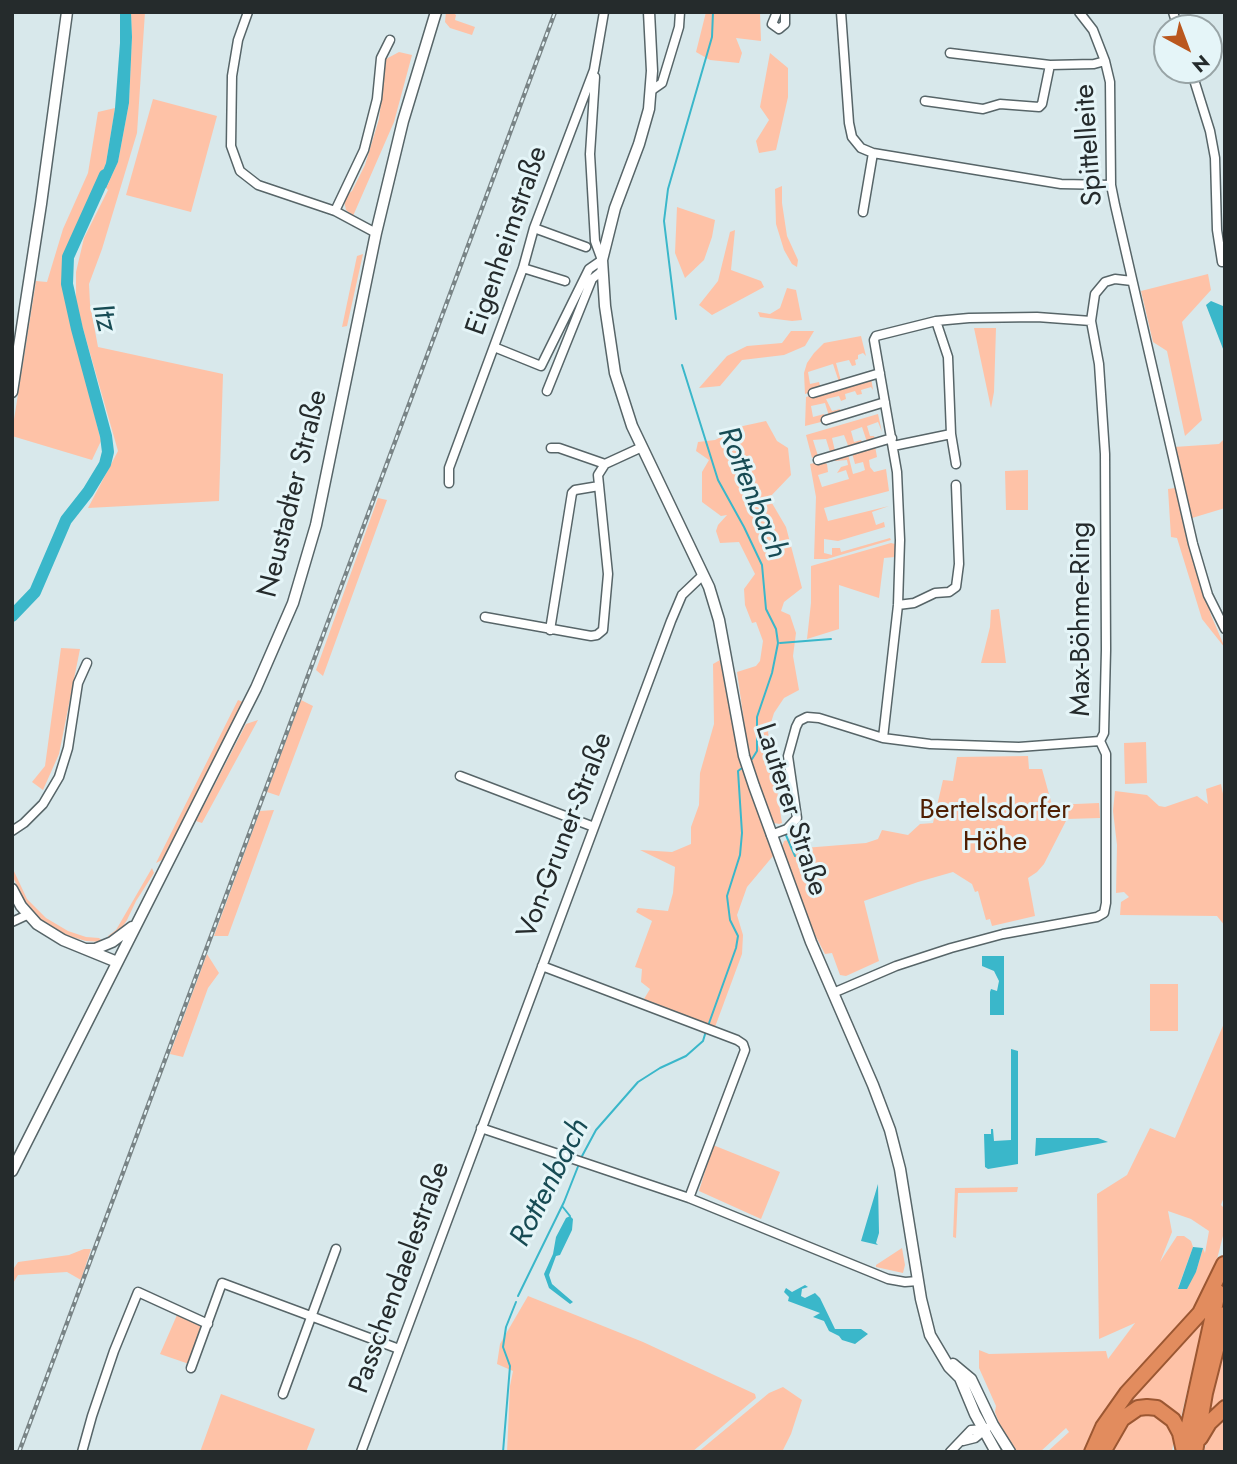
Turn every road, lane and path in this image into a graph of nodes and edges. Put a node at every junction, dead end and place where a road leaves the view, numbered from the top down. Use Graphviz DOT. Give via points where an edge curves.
graph roads {
  1 [pos="67,12"];
  2 [pos="248,12"];
  3 [pos="436,12"];
  4 [pos="604,12"];
  5 [pos="649,12"];
  6 [pos="680,12"];
  7 [pos="777,12"];
  8 [pos="785,12"];
  9 [pos="841,12"];
  10 [pos="1079,12"];
  11 [pos="390,40"];
  12 [pos="950,53"];
  13 [pos="1105,61"];
  14 [pos="1050,65"];
  15 [pos="594,70"];
  16 [pos="1195,84"];
  17 [pos="652,90"];
  18 [pos="925,101"];
  19 [pos="873,153"];
  20 [pos="1111,185"];
  21 [pos="335,211"];
  22 [pos="863,212"];
  23 [pos="534,228"];
  24 [pos="376,233"];
  25 [pos="586,247"];
  26 [pos="1222,262"];
  27 [pos="602,265"];
  28 [pos="523,268"];
  29 [pos="565,281"];
  30 [pos="1132,281"];
  31 [pos="936,321"];
  32 [pos="1091,321"];
  33 [pos="494,348"];
  34 [pos="880,373"];
  35 [pos="547,391"];
  36 [pos="12,392"];
  37 [pos="813,393"];
  38 [pos="885,402"];
  39 [pos="826,419"];
  40 [pos="951,434"];
  41 [pos="892,442"];
  42 [pos="642,447"];
  43 [pos="551,448"];
  44 [pos="818,460"];
  45 [pos="605,464"];
  46 [pos="956,464"];
  47 [pos="449,483"];
  48 [pos="956,485"];
  49 [pos="598,486"];
  50 [pos="703,575"];
  51 [pos="898,604"];
  52 [pos="485,617"];
  53 [pos="1225,629"];
  54 [pos="550,630"];
  55 [pos="88,663"];
  56 [pos="883,738"];
  57 [pos="1100,741"];
  58 [pos="460,776"];
  59 [pos="594,827"];
  60 [pos="12,831"];
  61 [pos="771,835"];
  62 [pos="12,889"];
  63 [pos="27,915"];
  64 [pos="138,921"];
  65 [pos="12,922"];
  66 [pos="83,949"];
  67 [pos="117,961"];
  68 [pos="542,966"];
  69 [pos="833,993"];
  70 [pos="482,1125"];
  71 [pos="12,1171"];
  72 [pos="689,1198"];
  73 [pos="336,1249"];
  74 [pos="1224,1262"];
  75 [pos="918,1281"];
  76 [pos="1225,1314"];
  77 [pos="311,1316"];
  78 [pos="208,1324"];
  79 [pos="399,1349"];
  80 [pos="191,1368"];
  81 [pos="283,1394"];
  82 [pos="1225,1408"];
  83 [pos="988,1427"];
  84 [pos="1189,1450"];
  85 [pos="82,1452"];
  86 [pos="361,1452"];
  87 [pos="950,1452"];
  88 [pos="996,1452"];
  89 [pos="1010,1452"];
  90 [pos="1092,1452"];
  91 [pos="1103,1452"];
  1 -- 36 [label="street"];
  2 -- 21 [label="street" via="232,76 230,140 234,159 246,178 258,185"];
  3 -- 24 [label="street, Neustadter Straße" via="402,121"];
  4 -- 15 [label="street, Eigenheimstraße"];
  5 -- 17 [label="street, Lauterer Straße"];
  6 -- 17 [label="street, Lauterer Straße" via="663,81"];
  7 -- 8 [label="street" via="771,20 779,29 785,24"];
  9 -- 19 [label="street" via="849,123 857,144"];
  10 -- 13 [label="street, Spittelleite" via="1093,30"];
  11 -- 21 [label="street" via="380,58 377,99 364,150"];
  12 -- 14 [label="street"];
  13 -- 14 [label="street"];
  13 -- 20 [label="street, Spittelleite" via="1111,103"];
  14 -- 18 [label="street" via="1039,107 1000,104 983,109"];
  15 -- 23 [label="street, Eigenheimstraße"];
  15 -- 27 [label="street" via="590,154 595,241"];
  16 -- 26 [label="street" via="1215,158"];
  17 -- 27 [label="street, Lauterer Straße"];
  19 -- 20 [label="street" via="1061,184"];
  19 -- 22 [label="street"];
  20 -- 30 [label="street, Spittelleite"];
  21 -- 24 [label="street"];
  23 -- 25 [label="street"];
  23 -- 28 [label="street, Eigenheimstraße"];
  24 -- 64 [label="street, Neustadter Straße" via="301,578 257,688"];
  27 -- 33 [label="street" via="589,269 541,366"];
  27 -- 35 [label="street, Lauterer Straße" via="592,279"];
  27 -- 42 [label="street, Lauterer Straße" via="615,373"];
  28 -- 29 [label="street"];
  28 -- 33 [label="street, Eigenheimstraße"];
  30 -- 32 [label="street, Max-Böhme-Ring" via="1105,282 1095,294"];
  30 -- 53 [label="street, Spittelleite" via="1193,544 1208,595"];
  31 -- 32 [label="street" via="989,317"];
  31 -- 34 [label="street" via="876,336"];
  31 -- 40 [label="street" via="948,357"];
  32 -- 57 [label="street, Max-Böhme-Ring" via="1100,375 1105,474 1106,650"];
  33 -- 47 [label="street, Eigenheimstraße" via="449,468"];
  34 -- 37 [label="street"];
  34 -- 38 [label="street"];
  38 -- 39 [label="street"];
  38 -- 41 [label="street"];
  40 -- 41 [label="street"];
  40 -- 46 [label="street"];
  41 -- 44 [label="street"];
  41 -- 51 [label="street" via="899,508"];
  42 -- 45 [label="street"];
  42 -- 50 [label="street, Lauterer Straße"];
  43 -- 45 [label="street"];
  45 -- 49 [label="street"];
  48 -- 51 [label="street" via="960,564 956,587 914,603"];
  49 -- 54 [label="street" via="572,493"];
  49 -- 54 [label="street" via="608,574 605,626 592,636"];
  50 -- 59 [label="street, Von-Gruner-Straße" via="680,598"];
  50 -- 61 [label="street, Lauterer Straße" via="719,620 744,756"];
  51 -- 56 [label="street"];
  52 -- 54 [label="street"];
  55 -- 60 [label="street" via="78,683 59,777 43,804"];
  56 -- 57 [label="street, Max-Böhme-Ring" via="1019,747"];
  56 -- 61 [label="street, Max-Böhme-Ring" via="819,718 800,721 788,756 797,818 787,829"];
  57 -- 69 [label="street" via="1105,749 1107,799 1102,915 951,948"];
  58 -- 59 [label="street"];
  59 -- 68 [label="street, Von-Gruner-Straße"];
  61 -- 69 [label="street, Lauterer Straße"];
  62 -- 63 [label="street"];
  63 -- 65 [label="street"];
  63 -- 66 [label="street"];
  64 -- 66 [label="street" via="112,942"];
  64 -- 67 [label="street, Neustadter Straße"];
  66 -- 67 [label="street"];
  67 -- 71 [label="street, Neustadter Straße"];
  68 -- 70 [label="street, Von-Gruner-Straße"];
  68 -- 72 [label="street" via="743,1044"];
  69 -- 75 [label="street, Lauterer Straße" via="890,1130"];
  70 -- 72 [label="street"];
  70 -- 79 [label="street, Passchendaelestraße"];
  72 -- 75 [label="street" via="888,1279"];
  73 -- 77 [label="street"];
  74 -- 84 [label="highway"];
  74 -- 90 [label="highway" via="1200,1313 1127,1393"];
  75 -- 83 [label="street, Lauterer Straße" via="930,1335 960,1378 975,1414"];
  76 -- 84 [label="highway"];
  77 -- 78 [label="street" via="222,1283"];
  77 -- 79 [label="street"];
  77 -- 81 [label="street"];
  78 -- 80 [label="street"];
  78 -- 85 [label="street" via="138,1292"];
  79 -- 86 [label="street, Passchendaelestraße"];
  82 -- 84 [label="highway"];
  83 -- 87 [label="street"];
  83 -- 88 [label="street, Lauterer Straße"];
  83 -- 89 [label="street, Lauterer Straße"];
  84 -- 91 [label="highway" via="1173,1420 1157,1408 1147,1407 1122,1419"];
}
